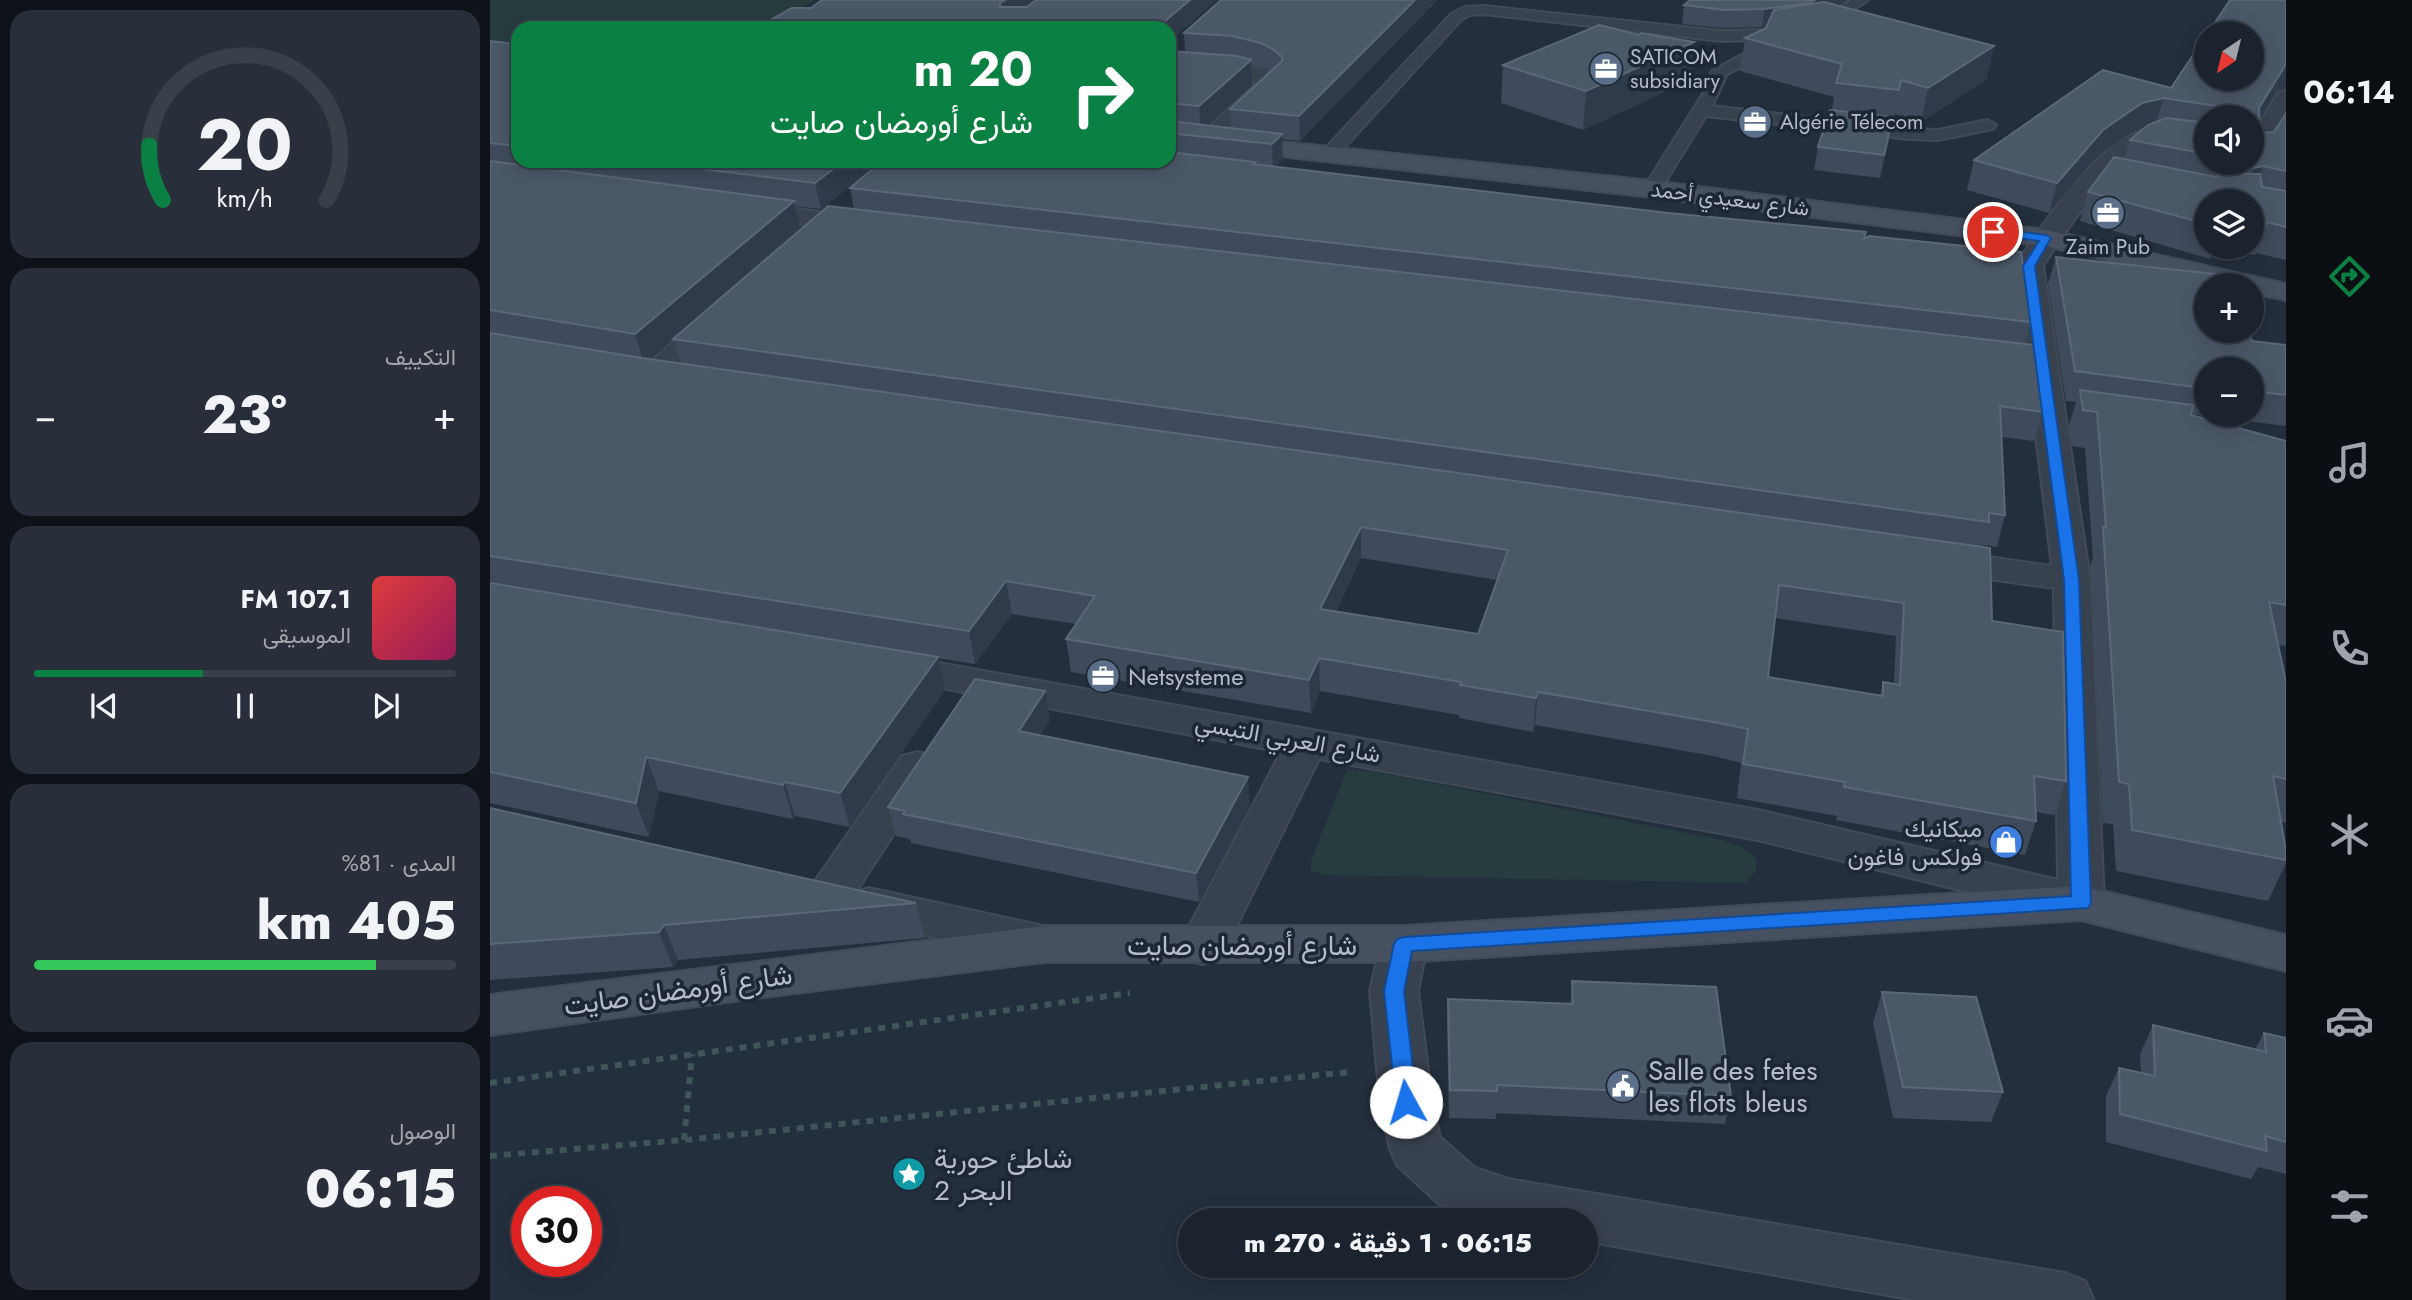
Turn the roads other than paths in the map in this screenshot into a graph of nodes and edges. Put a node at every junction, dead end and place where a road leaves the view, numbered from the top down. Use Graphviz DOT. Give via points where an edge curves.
graph roads {
  1 [pos="1861,0"];
  2 [pos="1762,35"];
  3 [pos="1176,58"];
  4 [pos="2286,98"];
  5 [pos="1701,110"];
  6 [pos="1987,125"];
  7 [pos="1176,138"];
  8 [pos="1206,142"];
  9 [pos="2194,142"];
  10 [pos="2264,148"];
  11 [pos="1328,155"];
  12 [pos="2098,174"];
  13 [pos="2124,179"];
  14 [pos="1652,189"];
  15 [pos="859,195"];
  16 [pos="719,207"];
  17 [pos="827,221"];
  18 [pos="896,229"];
  19 [pos="807,239"];
  20 [pos="2025,256"];
  21 [pos="2286,292"];
  22 [pos="734,303"];
  23 [pos="693,382"];
  24 [pos="1906,556"];
  25 [pos="2071,580"];
  26 [pos="855,660"];
  27 [pos="976,680"];
  28 [pos="1307,741"];
  29 [pos="2081,903"];
  30 [pos="1045,944"];
  31 [pos="1404,944"];
  32 [pos="1203,946"];
  33 [pos="2286,953"];
  34 [pos="490,1014"];
  35 [pos="2066,1300"];
  1 -- 2 [label="lane" via="1816,28"];
  2 -- 5 [label="lane" via="1754,55 1711,77"];
  2 -- 11 [label="lane" via="1722,36 1465,11"];
  3 -- 8 [label="street" via="1266,76 1270,83"];
  4 -- 10 [label="street"];
  5 -- 6 [label="lane" via="1910,134 1938,135"];
  5 -- 14 [label="lane"];
  7 -- 8 [label="street, شارع سعيدي أحمد"];
  8 -- 11 [label="street, شارع سعيدي أحمد"];
  9 -- 12 [label="street" via="2147,135"];
  11 -- 14 [label="street, شارع سعيدي أحمد"];
  12 -- 13 [label="street"];
  12 -- 20 [label="street"];
  14 -- 20 [label="street, شارع سعيدي أحمد"];
  15 -- 17 [label="street"];
  16 -- 17 [label="street"];
  17 -- 18 [label="street"];
  17 -- 19 [label="street"];
  20 -- 21 [label="street, شارع سعيدي أحمد"];
  20 -- 25 [label="street" via="2029,363 2063,413"];
  22 -- 23 [label="street" via="638,373"];
  24 -- 25 [label="street"];
  25 -- 29 [label="street"];
  26 -- 27 [label="street, شارع العربي التبسي"];
  27 -- 28 [label="street, شارع العربي التبسي"];
  27 -- 30 [label="street" via="945,726 808,891"];
  28 -- 29 [label="street, شارع العربي التبسي" via="1758,825"];
  28 -- 32 [label="street"];
  29 -- 31 [label="street, شارع أورمضان صايت"];
  29 -- 33 [label="street, شارع أورمضان صايت"];
  30 -- 32 [label="street, شارع أورمضان صايت"];
  30 -- 34 [label="street, شارع أورمضان صايت"];
  31 -- 32 [label="street, شارع أورمضان صايت"];
  31 -- 35 [label="street" via="1394,991 1416,1149 1457,1186 1508,1203"];
}
